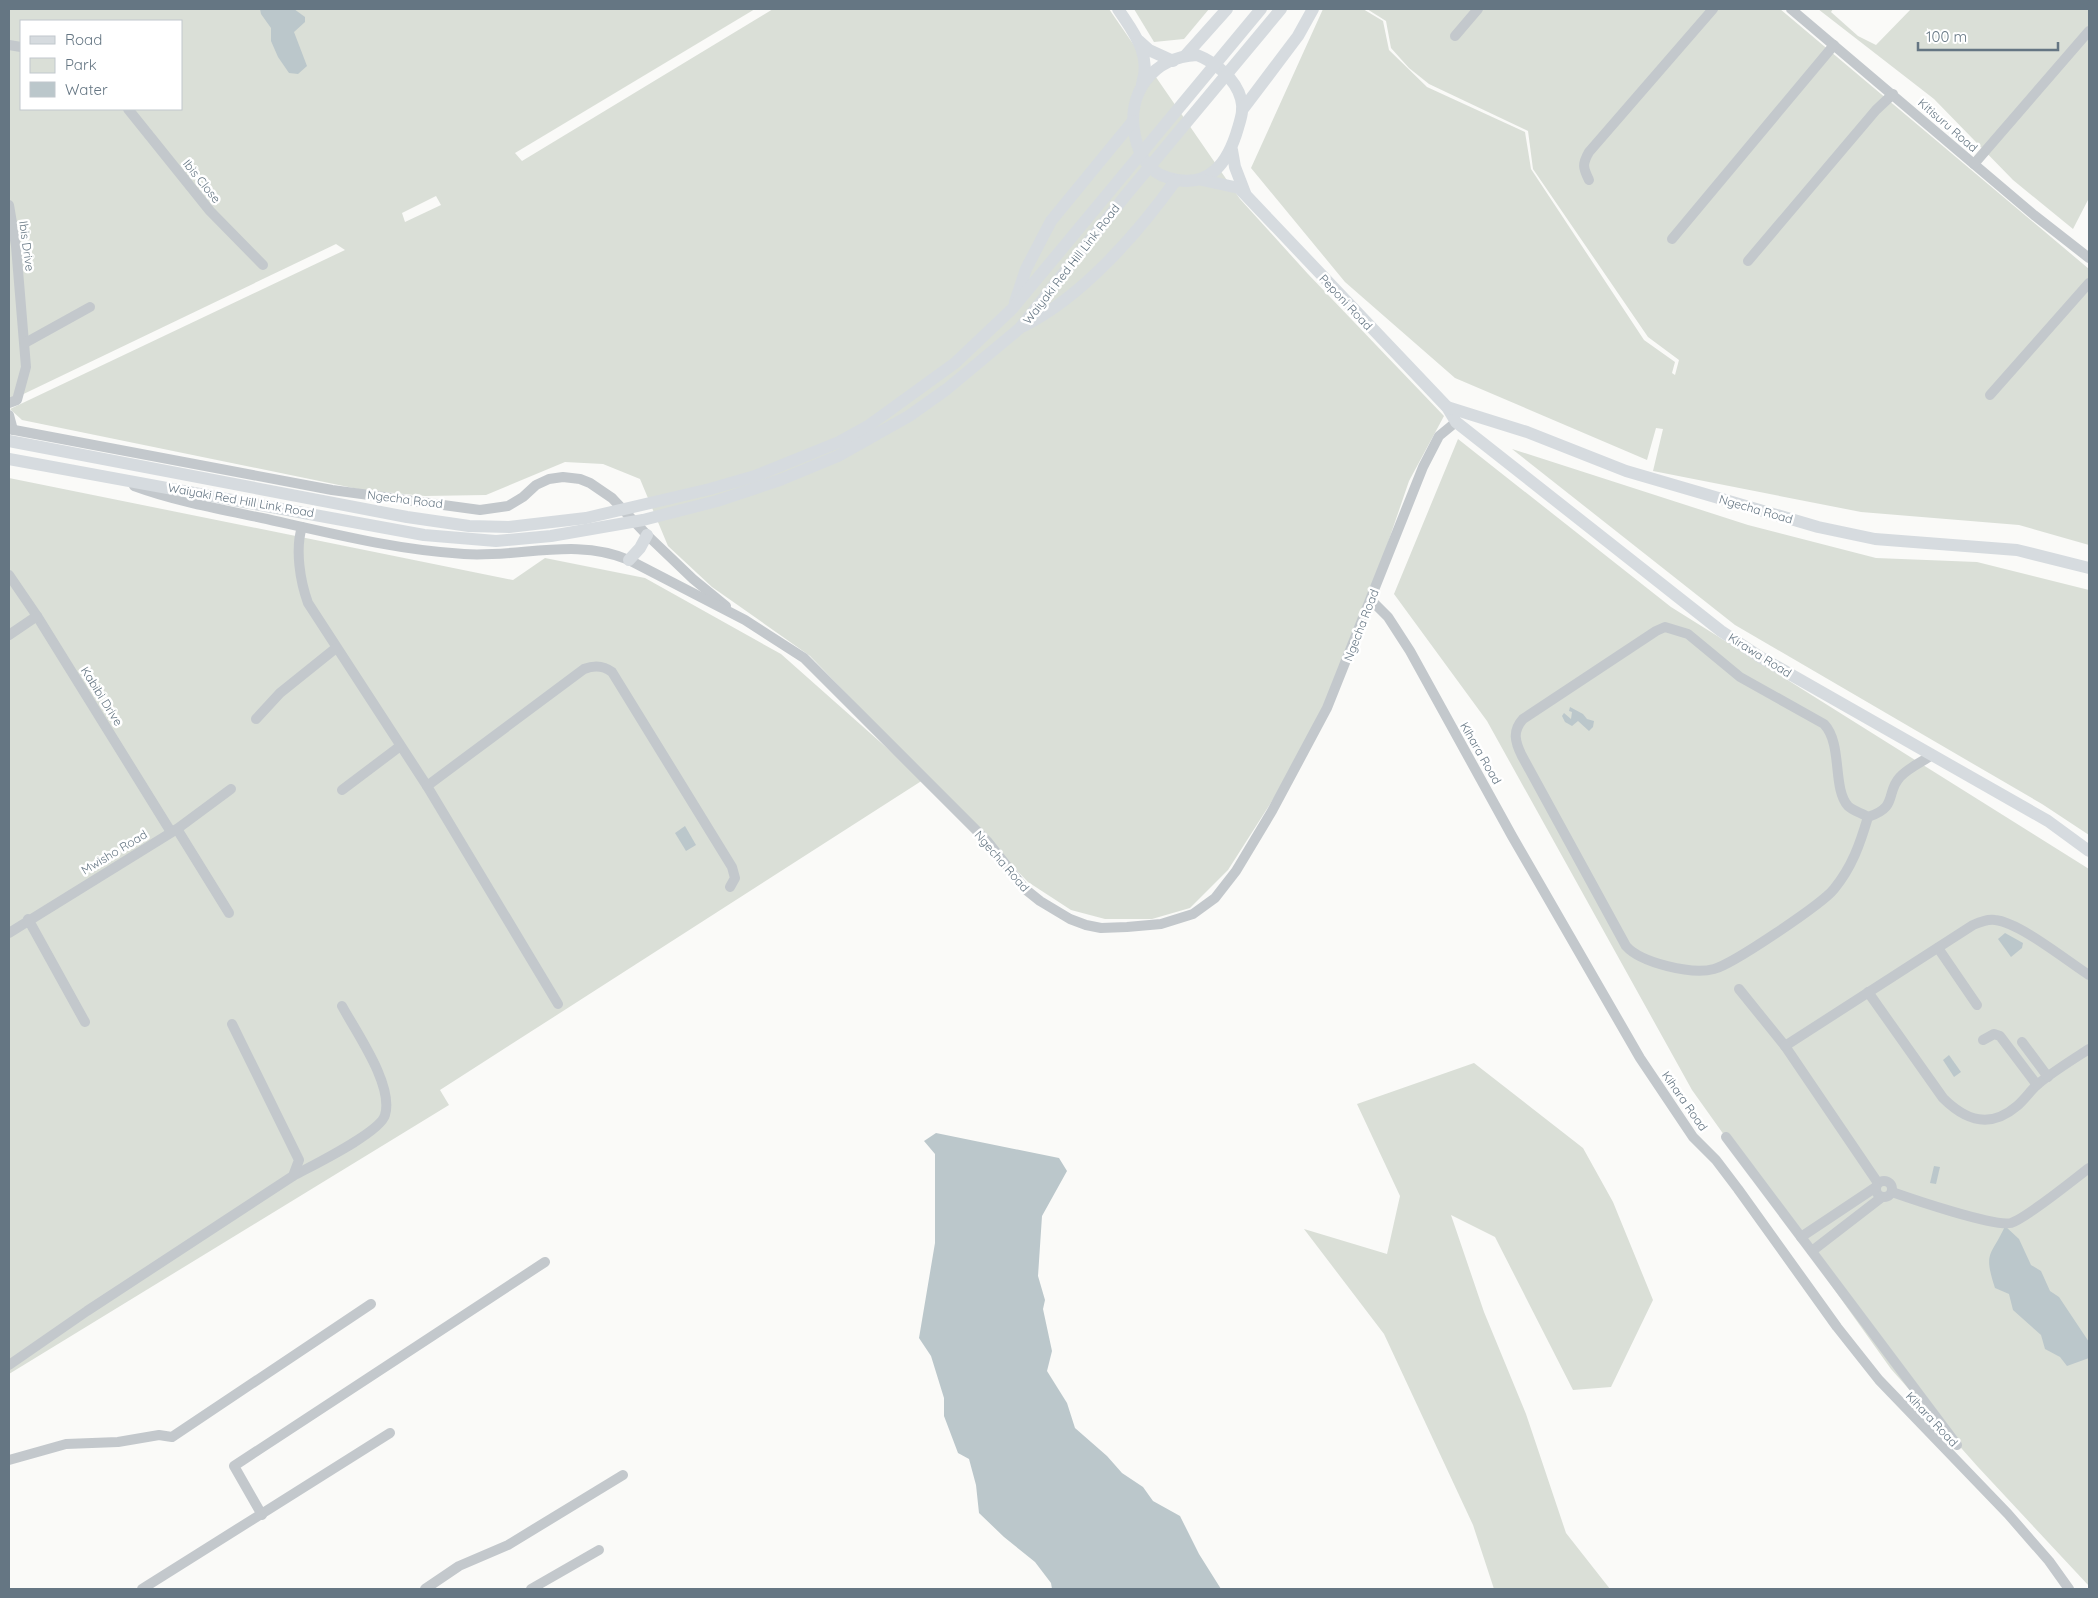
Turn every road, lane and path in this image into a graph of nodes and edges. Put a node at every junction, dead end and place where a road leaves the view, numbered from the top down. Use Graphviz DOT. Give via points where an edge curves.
graph roads {
  1 [pos="1118,9"];
  2 [pos="1227,9"];
  3 [pos="1261,9"];
  4 [pos="1281,9"];
  5 [pos="1313,9"];
  6 [pos="1478,9"];
  7 [pos="1713,9"];
  8 [pos="1791,9"];
  9 [pos="2089,31"];
  10 [pos="1456,36"];
  11 [pos="1139,40"];
  12 [pos="1834,45"];
  13 [pos="1185,56"];
  14 [pos="1172,62"];
  15 [pos="1142,84"];
  16 [pos="1893,94"];
  17 [pos="1243,109"];
  18 [pos="129,110"];
  19 [pos="1133,121"];
  20 [pos="1232,150"];
  21 [pos="1974,164"];
  22 [pos="1171,179"];
  23 [pos="1202,180"];
  24 [pos="1589,180"];
  25 [pos="1247,195"];
  26 [pos="9,205"];
  27 [pos="1672,239"];
  28 [pos="12,246"];
  29 [pos="2089,258"];
  30 [pos="1748,261"];
  31 [pos="263,265"];
  32 [pos="2089,283"];
  33 [pos="90,308"];
  34 [pos="1012,309"];
  35 [pos="1020,328"];
  36 [pos="24,343"];
  37 [pos="1990,396"];
  38 [pos="9,403"];
  39 [pos="1447,407"];
  40 [pos="9,415"];
  41 [pos="1456,422"];
  42 [pos="10,433"];
  43 [pos="9,459"];
  44 [pos="149,462"];
  45 [pos="110,476"];
  46 [pos="302,527"];
  47 [pos="647,535"];
  48 [pos="629,560"];
  49 [pos="2089,568"];
  50 [pos="9,575"];
  51 [pos="1371,600"];
  52 [pos="37,616"];
  53 [pos="745,620"];
  54 [pos="9,635"];
  55 [pos="336,648"];
  56 [pos="256,719"];
  57 [pos="400,747"];
  58 [pos="1932,755"];
  59 [pos="427,786"];
  60 [pos="231,789"];
  61 [pos="342,790"];
  62 [pos="1868,817"];
  63 [pos="174,830"];
  64 [pos="2089,851"];
  65 [pos="730,887"];
  66 [pos="229,913"];
  67 [pos="28,919"];
  68 [pos="9,933"];
  69 [pos="1938,948"];
  70 [pos="2089,975"];
  71 [pos="1739,989"];
  72 [pos="1868,992"];
  73 [pos="558,1004"];
  74 [pos="1977,1005"];
  75 [pos="342,1006"];
  76 [pos="85,1022"];
  77 [pos="232,1024"];
  78 [pos="1983,1040"];
  79 [pos="2022,1042"];
  80 [pos="1785,1046"];
  81 [pos="2089,1049"];
  82 [pos="2048,1077"];
  83 [pos="2037,1085"];
  84 [pos="1726,1137"];
  85 [pos="2089,1168"];
  86 [pos="293,1176"];
  87 [pos="1877,1185"];
  88 [pos="1892,1192"];
  89 [pos="1882,1198"];
  90 [pos="1801,1237"];
  91 [pos="1812,1251"];
  92 [pos="545,1262"];
  93 [pos="371,1304"];
  94 [pos="9,1365"];
  95 [pos="390,1432"];
  96 [pos="1957,1445"];
  97 [pos="9,1460"];
  98 [pos="623,1475"];
  99 [pos="262,1515"];
  100 [pos="599,1550"];
  101 [pos="142,1589"];
  102 [pos="425,1589"];
  103 [pos="531,1589"];
  104 [pos="2069,1589"];
  1 -- 11 [label="main road"];
  2 -- 13 [label="main road"];
  3 -- 34 [label="main road, Waiyaki Red Hill Link Road"];
  4 -- 35 [label="main road, Waiyaki Red Hill Link Road" via="1126,194"];
  5 -- 17 [label="main road" via="1298,36"];
  6 -- 10 [label="street"];
  7 -- 24 [label="street" via="1588,152 1583,168"];
  8 -- 12 [label="street, Kitisuru Road"];
  9 -- 21 [label="street"];
  11 -- 14 [label="main road"];
  11 -- 15 [label="main road" via="1145,67"];
  12 -- 16 [label="street, Kitisuru Road"];
  12 -- 27 [label="street"];
  13 -- 14 [label="main road"];
  13 -- 17 [label="main road" via="1196,55 1213,62 1234,85 1242,99"];
  14 -- 15 [label="main road" via="1155,71"];
  15 -- 19 [label="main road"];
  16 -- 21 [label="street, Kitisuru Road"];
  16 -- 30 [label="street"];
  17 -- 20 [label="main road"];
  18 -- 31 [label="street, Ibis Close" via="210,211"];
  19 -- 22 [label="main road" via="1138,148 1147,165"];
  19 -- 34 [label="main road" via="1051,221 1026,269"];
  20 -- 23 [label="main road" via="1219,167"];
  20 -- 25 [label="main road, Peponi Road" via="1235,167"];
  21 -- 29 [label="street, Kitisuru Road"];
  22 -- 23 [label="main road"];
  22 -- 35 [label="main road" via="1111,258 1052,309"];
  23 -- 25 [label="main road, Peponi Road" via="1229,184"];
  25 -- 39 [label="main road, Peponi Road"];
  26 -- 28 [label="street, Ibis Drive"];
  28 -- 36 [label="street, Ibis Drive"];
  32 -- 37 [label="street"];
  33 -- 36 [label="street"];
  34 -- 44 [label="main road, Waiyaki Red Hill Link Road" via="955,363 868,426 839,442 755,476 603,514 534,526 469,526 407,517"];
  35 -- 45 [label="main road, Waiyaki Red Hill Link Road" via="909,416 838,456 717,501 613,526 519,540 473,540 424,535"];
  36 -- 38 [label="street, Ibis Drive" via="26,367 23,381 17,400"];
  39 -- 41 [label="main road"];
  39 -- 49 [label="main road, Ngecha Road" via="1527,432 1626,471 1818,527 1875,539 2017,550"];
  40 -- 42 [label="street"];
  41 -- 51 [label="street, Ngecha Road" via="1439,436 1422,467"];
  41 -- 58 [label="main road, Kirawa Road" via="1728,635 1760,657"];
  42 -- 44 [label="main road, Waiyaki Red Hill Link Road"];
  43 -- 45 [label="main road, Waiyaki Red Hill Link Road"];
  44 -- 47 [label="street, Ngecha Road" via="480,510 508,506 536,485 555,478 572,478 602,490"];
  45 -- 46 [label="street, Ngecha Road" via="173,498"];
  46 -- 48 [label="street, Ngecha Road" via="401,548 490,554 587,550 615,554"];
  46 -- 55 [label="street" via="298,541 304,594"];
  47 -- 48 [label="main road"];
  47 -- 53 [label="street, Ngecha Road" via="693,579"];
  48 -- 53 [label="street, Ngecha Road"];
  50 -- 52 [label="street, Kabibi Drive"];
  51 -- 53 [label="street, Ngecha Road" via="1315,735 1236,871 1215,898 1193,914 1161,924 1127,928 1101,928 1070,919 1025,889 988,842 822,675 785,644"];
  51 -- 104 [label="street, Kihara Road" via="1388,617 1410,650 1635,1050 1693,1137 1716,1160 1878,1380 2008,1514"];
  52 -- 54 [label="street"];
  52 -- 63 [label="street, Kabibi Drive"];
  55 -- 56 [label="street" via="280,693"];
  55 -- 57 [label="street"];
  57 -- 59 [label="street"];
  57 -- 61 [label="street"];
  58 -- 62 [label="street" via="1901,775 1891,802 1882,812"];
  58 -- 64 [label="main road, Kirawa Road" via="2048,822"];
  59 -- 65 [label="street" via="584,669 607,668 732,868 735,878"];
  59 -- 73 [label="street"];
  60 -- 63 [label="street, Mwisho Road"];
  62 -- 62 [label="street" via="1857,853 1841,880 1824,899 1722,966 1705,971 1690,970 1638,956 1626,946 1522,756 1515,734 1523,719 1656,631 1665,627 1678,629 1740,678 1824,724 1832,736 1843,798 1850,808"];
  63 -- 66 [label="street, Kabibi Drive"];
  63 -- 67 [label="street, Mwisho Road"];
  67 -- 68 [label="street, Mwisho Road"];
  67 -- 76 [label="street"];
  69 -- 70 [label="street" via="1973,925 1997,920 2014,927"];
  69 -- 72 [label="street"];
  69 -- 74 [label="street"];
  71 -- 80 [label="street"];
  72 -- 80 [label="street"];
  72 -- 83 [label="street" via="1943,1098 1967,1117 1993,1119 2007,1113"];
  75 -- 86 [label="street" via="382,1082 386,1096 385,1116 379,1125 348,1147"];
  77 -- 86 [label="street" via="299,1160"];
  78 -- 83 [label="street" via="1998,1034"];
  79 -- 82 [label="street"];
  80 -- 87 [label="street"];
  81 -- 82 [label="street"];
  82 -- 83 [label="street"];
  84 -- 90 [label="street"];
  85 -- 88 [label="street" via="2020,1218 2006,1224"];
  86 -- 94 [label="street"];
  87 -- 88 [label="street" via="1889,1182"];
  87 -- 89 [label="street" via="1876,1193"];
  87 -- 90 [label="street"];
  88 -- 89 [label="street"];
  89 -- 91 [label="street"];
  90 -- 91 [label="street"];
  91 -- 96 [label="street"];
  92 -- 99 [label="street" via="234,1466"];
  93 -- 97 [label="street" via="172,1437 159,1435 118,1442 66,1444"];
  95 -- 99 [label="street"];
  98 -- 102 [label="street" via="508,1545 459,1566"];
  99 -- 101 [label="street"];
  100 -- 103 [label="street"];
}
